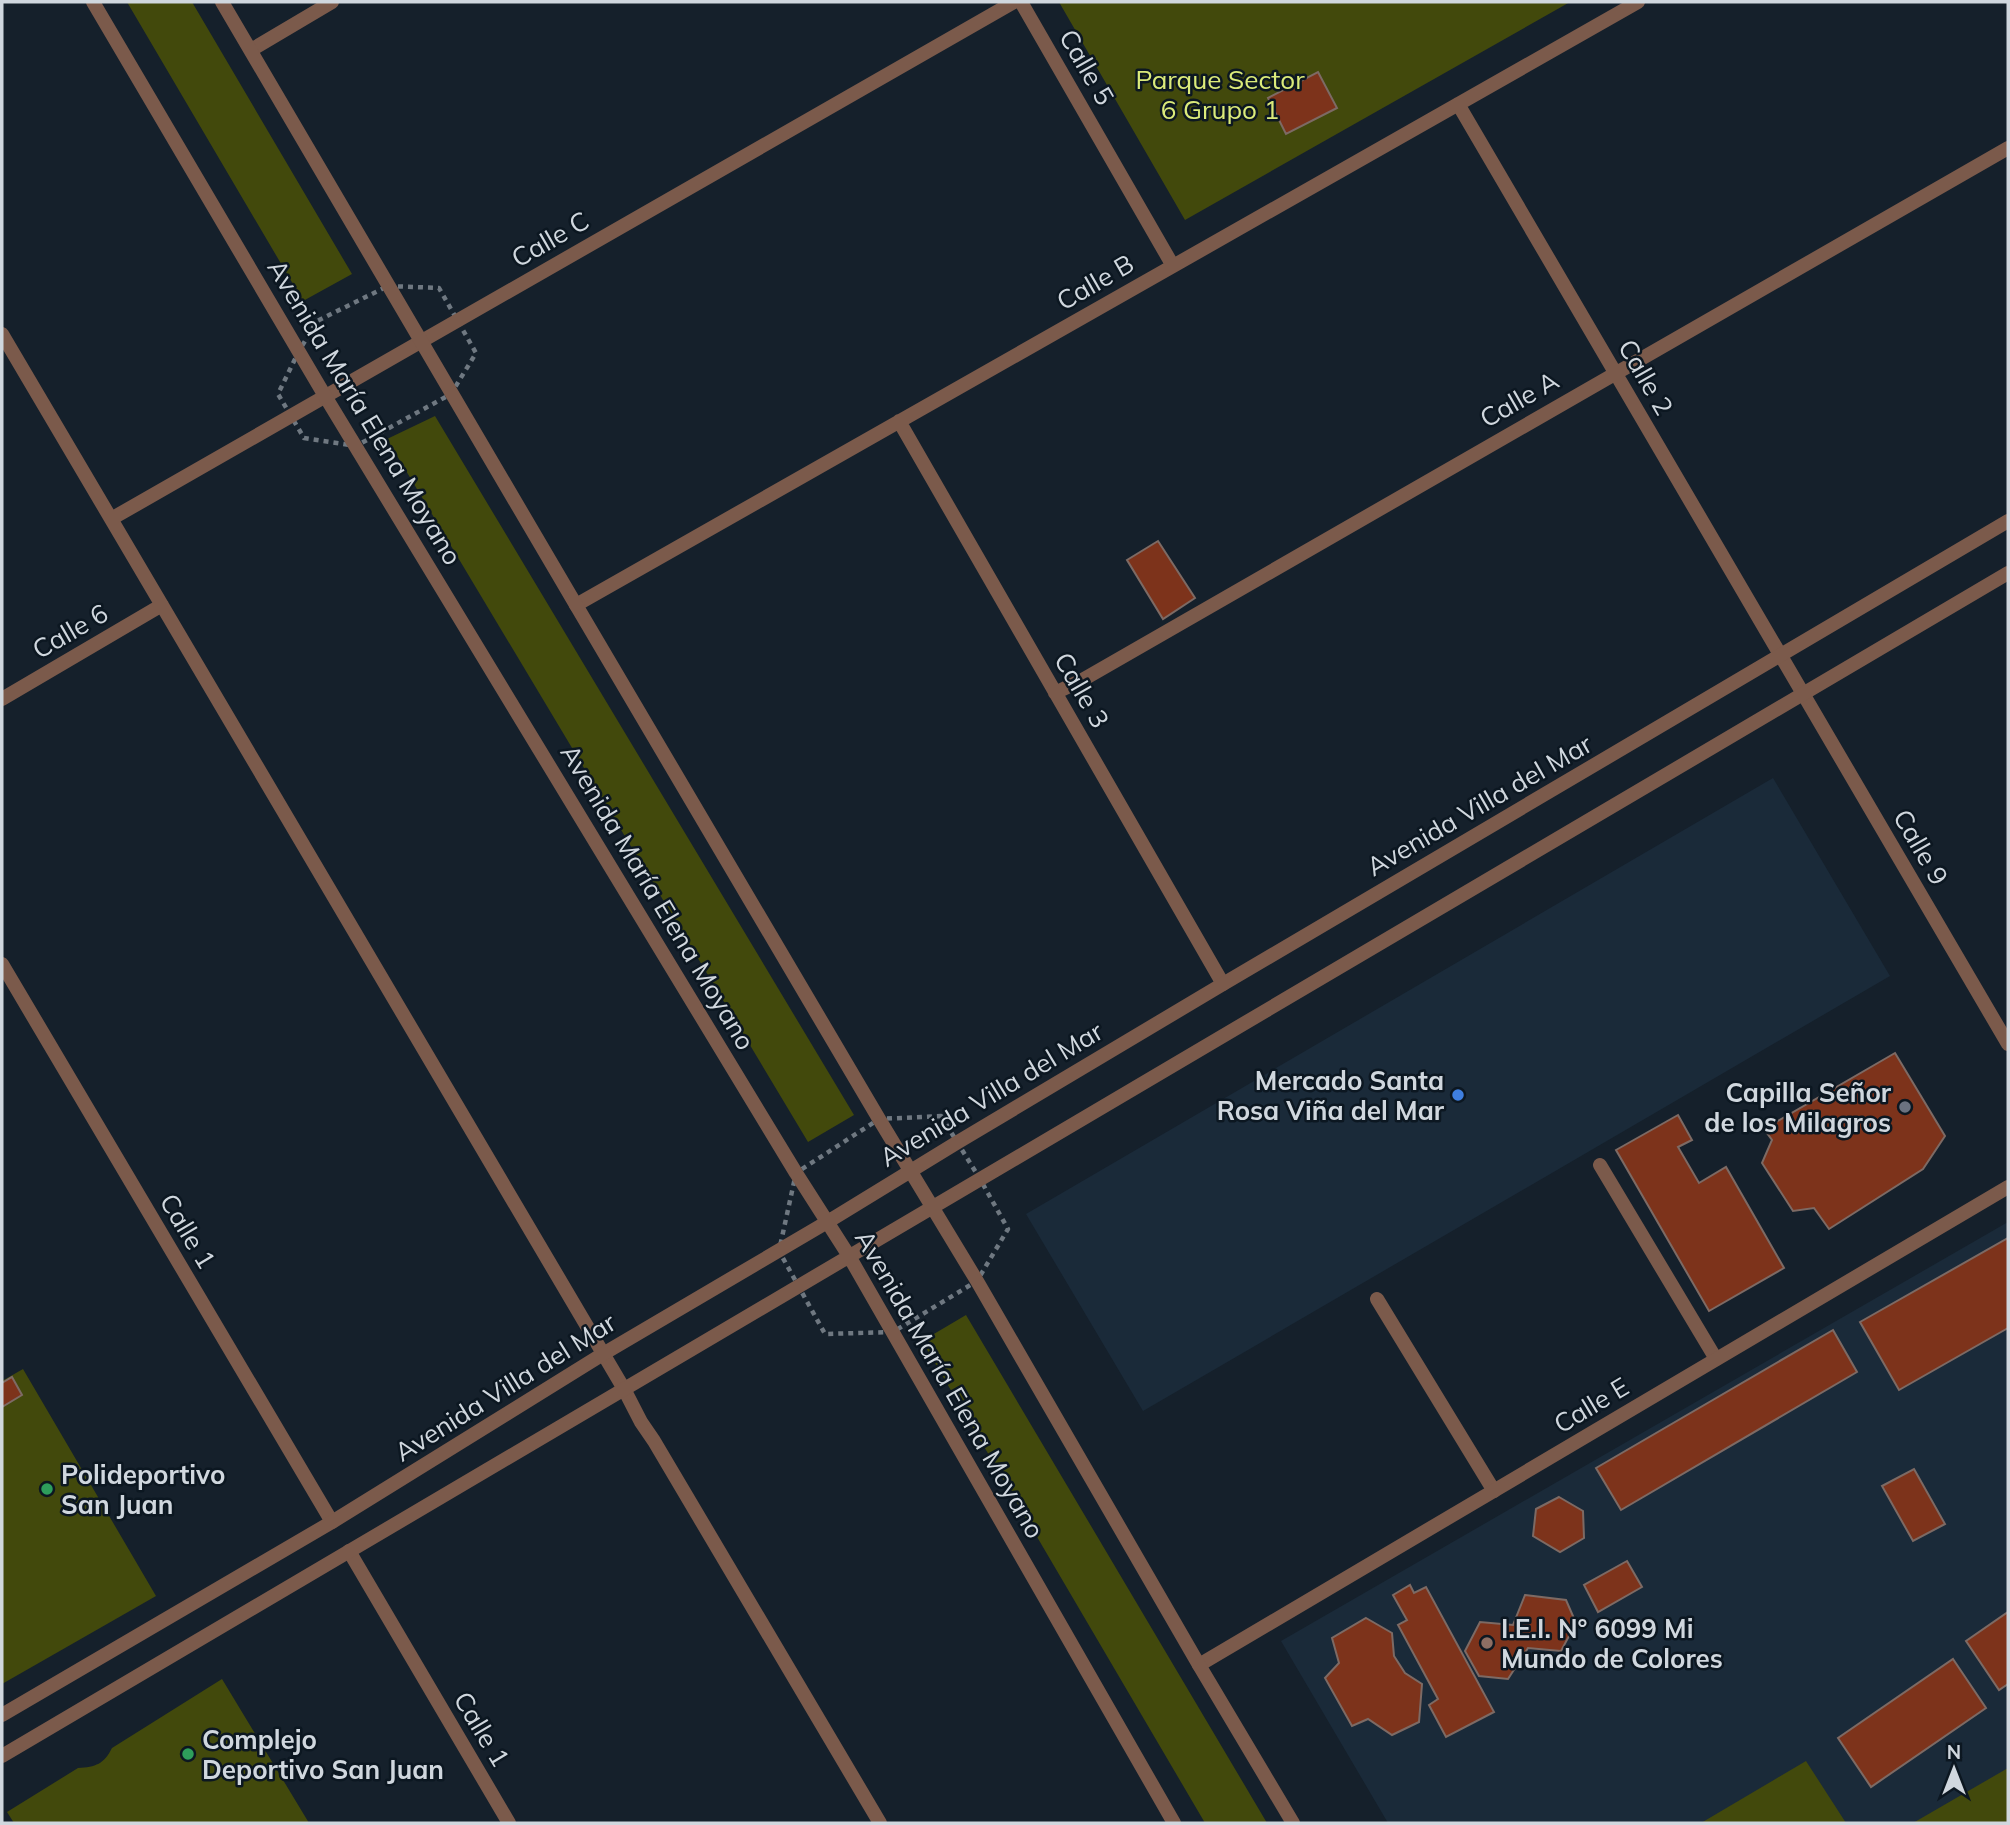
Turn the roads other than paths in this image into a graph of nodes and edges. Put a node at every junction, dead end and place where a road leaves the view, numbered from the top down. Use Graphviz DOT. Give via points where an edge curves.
graph roads {
  1 [pos="93,2"];
  2 [pos="222,2"];
  3 [pos="332,2"];
  4 [pos="1014,2"];
  5 [pos="1021,2"];
  6 [pos="1638,2"];
  7 [pos="251,50"];
  8 [pos="1458,104"];
  9 [pos="2008,148"];
  10 [pos="1172,266"];
  11 [pos="2,337"];
  12 [pos="420,342"];
  13 [pos="1615,373"];
  14 [pos="326,396"];
  15 [pos="899,421"];
  16 [pos="111,519"];
  17 [pos="2008,521"];
  18 [pos="2008,573"];
  19 [pos="162,606"];
  20 [pos="576,606"];
  21 [pos="1781,656"];
  22 [pos="1792,674"];
  23 [pos="1055,693"];
  24 [pos="1803,694"];
  25 [pos="2,699"];
  26 [pos="2,964"];
  27 [pos="1223,984"];
  28 [pos="2008,1044"];
  29 [pos="1600,1165"];
  30 [pos="911,1170"];
  31 [pos="2008,1187"];
  32 [pos="932,1206"];
  33 [pos="829,1222"];
  34 [pos="849,1256"];
  35 [pos="1377,1299"];
  36 [pos="603,1354"];
  37 [pos="1716,1359"];
  38 [pos="624,1389"];
  39 [pos="1494,1491"];
  40 [pos="332,1522"];
  41 [pos="349,1551"];
  42 [pos="1199,1665"];
  43 [pos="2,1714"];
  44 [pos="2,1756"];
  45 [pos="509,1823"];
  46 [pos="880,1823"];
  47 [pos="1174,1823"];
  48 [pos="1293,1823"];
  1 -- 14 [label="street, Avenida María Elena Moyano"];
  2 -- 7 [label="street"];
  3 -- 7 [label="street"];
  4 -- 12 [label="street, Calle C"];
  5 -- 10 [label="street, Calle 5"];
  6 -- 8 [label="street, Calle B"];
  7 -- 12 [label="street"];
  8 -- 10 [label="street, Calle B"];
  8 -- 13 [label="street, Calle 2"];
  9 -- 13 [label="street, Calle A"];
  10 -- 15 [label="street, Calle B"];
  11 -- 16 [label="street"];
  12 -- 14 [label="street, Calle C"];
  12 -- 20 [label="street"];
  13 -- 21 [label="street, Calle 2"];
  13 -- 23 [label="street, Calle A"];
  14 -- 16 [label="street, Calle C"];
  14 -- 33 [label="street, Avenida María Elena Moyano"];
  15 -- 20 [label="street, Calle B"];
  15 -- 23 [label="street, Calle 3"];
  16 -- 19 [label="street"];
  17 -- 21 [label="street, Avenida Villa del Mar"];
  18 -- 24 [label="street"];
  19 -- 25 [label="street, Calle 6"];
  19 -- 36 [label="street"];
  20 -- 30 [label="street"];
  21 -- 22 [label="street, Calle 2"];
  21 -- 27 [label="street, Avenida Villa del Mar"];
  22 -- 24 [label="street, Calle 9"];
  23 -- 27 [label="street, Calle 3"];
  24 -- 28 [label="street, Calle 9"];
  24 -- 32 [label="street"];
  26 -- 40 [label="street, Calle 1"];
  27 -- 30 [label="street, Avenida Villa del Mar"];
  29 -- 37 [label="street"];
  30 -- 32 [label="street"];
  30 -- 33 [label="street, Avenida Villa del Mar"];
  31 -- 37 [label="street, Calle E"];
  32 -- 34 [label="street"];
  32 -- 42 [label="street"];
  33 -- 34 [label="street, Avenida María Elena Moyano"];
  33 -- 36 [label="street, Avenida Villa del Mar"];
  34 -- 38 [label="street"];
  34 -- 47 [label="street, Avenida María Elena Moyano"];
  35 -- 39 [label="street"];
  36 -- 38 [label="street"];
  36 -- 40 [label="street, Avenida Villa del Mar"];
  37 -- 39 [label="street, Calle E"];
  38 -- 41 [label="street"];
  38 -- 46 [label="street"];
  39 -- 42 [label="street, Calle E"];
  40 -- 43 [label="street, Avenida Villa del Mar"];
  41 -- 44 [label="street"];
  41 -- 45 [label="street, Calle 1"];
  42 -- 48 [label="street"];
}
